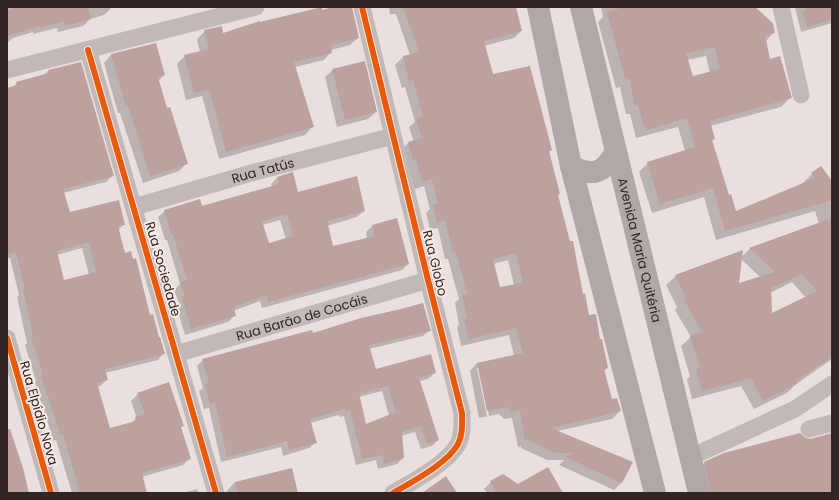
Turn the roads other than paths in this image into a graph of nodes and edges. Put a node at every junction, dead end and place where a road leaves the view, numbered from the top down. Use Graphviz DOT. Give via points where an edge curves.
graph roads {
  1 [pos="256,7"];
  2 [pos="362,7"];
  3 [pos="538,7"];
  4 [pos="581,7"];
  5 [pos="781,7"];
  6 [pos="201,14"];
  7 [pos="88,50"];
  8 [pos="7,70"];
  9 [pos="801,95"];
  10 [pos="393,136"];
  11 [pos="616,151"];
  12 [pos="572,166"];
  13 [pos="134,207"];
  14 [pos="428,280"];
  15 [pos="7,338"];
  16 [pos="176,354"];
  17 [pos="832,384"];
  18 [pos="832,423"];
  19 [pos="809,429"];
  20 [pos="691,457"];
  21 [pos="652,491"];
  22 [pos="51,493"];
  23 [pos="216,493"];
  24 [pos="393,493"];
  25 [pos="699,493"];
  1 -- 6 [label="street"];
  2 -- 10 [label="street, Rua Globo"];
  3 -- 12 [label="main road"];
  4 -- 11 [label="main road, Avenida Maria Quitéria"];
  5 -- 9 [label="street"];
  6 -- 7 [label="street"];
  7 -- 8 [label="street"];
  7 -- 13 [label="street, Rua Sociedade"];
  10 -- 13 [label="street, Rua Tatús"];
  10 -- 14 [label="street, Rua Globo"];
  11 -- 12 [label="main road" via="611,161 593,173"];
  11 -- 20 [label="main road, Avenida Maria Quitéria"];
  12 -- 21 [label="main road"];
  13 -- 16 [label="street, Rua Sociedade"];
  14 -- 16 [label="street, Rua Barão de Cocáis"];
  14 -- 24 [label="street, Rua Globo" via="462,413 462,431 458,445 444,460"];
  15 -- 22 [label="street, Rua Elpídio Nova"];
  16 -- 23 [label="street, Rua Sociedade"];
  17 -- 20 [label="street" via="795,409"];
  18 -- 19 [label="street"];
  20 -- 25 [label="main road, Avenida Maria Quitéria"];
}
